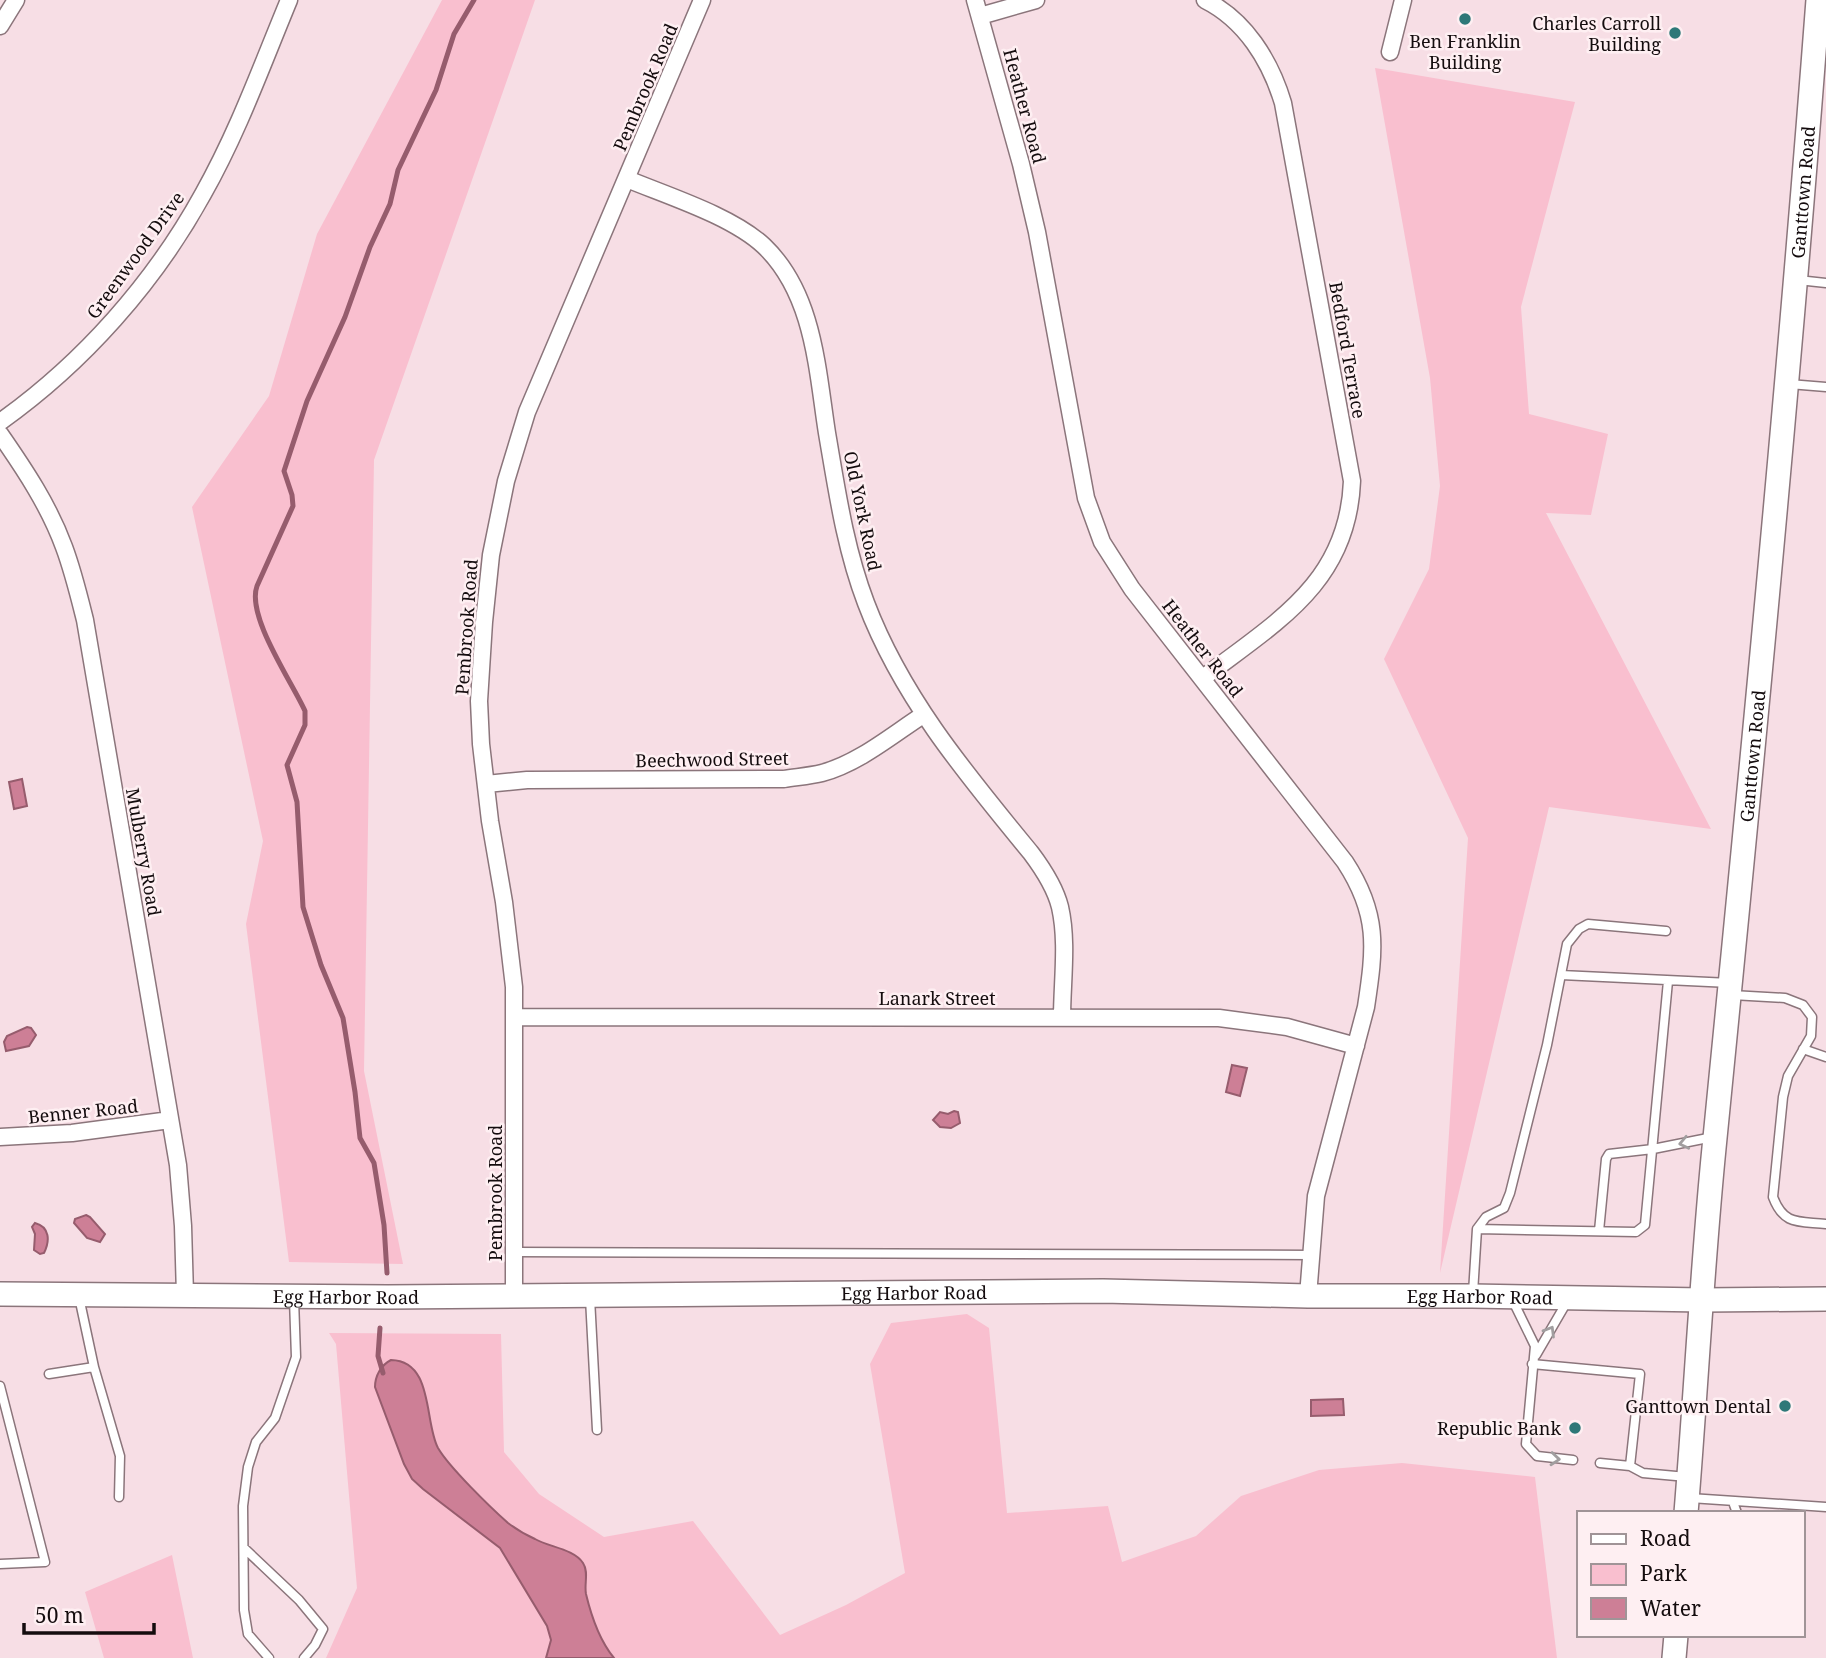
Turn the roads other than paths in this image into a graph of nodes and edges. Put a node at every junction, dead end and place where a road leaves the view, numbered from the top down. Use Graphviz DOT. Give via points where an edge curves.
graph roads {
  1 [pos="16,0"];
  2 [pos="289,0"];
  3 [pos="702,0"];
  4 [pos="1036,0"];
  5 [pos="1205,0"];
  6 [pos="1403,0"];
  7 [pos="1818,0"];
  8 [pos="978,8"];
  9 [pos="0,26"];
  10 [pos="1390,52"];
  11 [pos="627,178"];
  12 [pos="1797,280"];
  13 [pos="1826,283"];
  14 [pos="1786,384"];
  15 [pos="1826,387"];
  16 [pos="0,422"];
  17 [pos="0,434"];
  18 [pos="1203,678"];
  19 [pos="923,715"];
  20 [pos="486,784"];
  21 [pos="1666,931"];
  22 [pos="1561,975"];
  23 [pos="1668,981"];
  24 [pos="1730,989"];
  25 [pos="515,1017"];
  26 [pos="1062,1018"];
  27 [pos="1356,1046"];
  28 [pos="1803,1049"];
  29 [pos="1826,1057"];
  30 [pos="170,1120"];
  31 [pos="1716,1136"];
  32 [pos="0,1137"];
  33 [pos="1653,1149"];
  34 [pos="1826,1224"];
  35 [pos="1478,1229"];
  36 [pos="1599,1231"];
  37 [pos="515,1252"];
  38 [pos="1311,1255"];
  39 [pos="0,1294"];
  40 [pos="79,1294"];
  41 [pos="185,1295"];
  42 [pos="514,1295"];
  43 [pos="590,1295"];
  44 [pos="294,1296"];
  45 [pos="1308,1296"];
  46 [pos="1472,1296"];
  47 [pos="1511,1297"];
  48 [pos="1569,1298"];
  49 [pos="1826,1299"];
  50 [pos="1703,1300"];
  51 [pos="1532,1364"];
  52 [pos="94,1367"];
  53 [pos="49,1374"];
  54 [pos="0,1386"];
  55 [pos="597,1430"];
  56 [pos="1573,1460"];
  57 [pos="1600,1463"];
  58 [pos="1630,1466"];
  59 [pos="1687,1496"];
  60 [pos="119,1497"];
  61 [pos="1733,1502"];
  62 [pos="1826,1507"];
  63 [pos="1736,1511"];
  64 [pos="244,1548"];
  65 [pos="0,1564"];
  66 [pos="1676,1637"];
  67 [pos="269,1658"];
  68 [pos="304,1658"];
  69 [pos="1674,1658"];
  1 -- 9 [label="street"];
  2 -- 16 [label="street, Greenwood Drive" via="233,135 186,223 106,328 41,391"];
  3 -- 11 [label="street, Pembrook Road"];
  4 -- 8 [label="street"];
  5 -- 18 [label="street, Bedford Terrace" via="1241,28 1268,61 1276,80 1352,481 1343,534 1310,592"];
  6 -- 10 [label="street"];
  7 -- 12 [label="main road, Ganttown Road"];
  8 -- 18 [label="street, Heather Road" via="1037,232 1093,521 1132,589"];
  11 -- 19 [label="street, Old York Road" via="748,234 776,260 793,287 807,321 850,554 886,649"];
  11 -- 20 [label="street, Pembrook Road" via="532,402 506,481 491,555 481,664"];
  12 -- 13 [label="lane"];
  12 -- 14 [label="main road, Ganttown Road"];
  14 -- 15 [label="lane"];
  14 -- 24 [label="main road, Ganttown Road"];
  17 -- 30 [label="street, Mulberry Road" via="54,524 85,620"];
  18 -- 27 [label="street, Heather Road" via="1360,885 1373,932 1370,982"];
  19 -- 20 [label="street, Beechwood Street" via="841,766 804,776"];
  19 -- 26 [label="street, Old York Road" via="1031,853 1053,889 1060,906 1063,946"];
  20 -- 25 [label="street, Pembrook Road"];
  21 -- 22 [label="lane" via="1588,924 1567,944"];
  22 -- 23 [label="lane"];
  22 -- 35 [label="lane" via="1510,1193 1504,1208 1486,1217"];
  23 -- 24 [label="lane"];
  23 -- 33 [label="lane"];
  24 -- 28 [label="lane" via="1803,1005 1811,1017 1811,1036"];
  24 -- 31 [label="main road, Ganttown Road"];
  25 -- 26 [label="street, Lanark Street"];
  25 -- 37 [label="street, Pembrook Road"];
  26 -- 27 [label="street, Lanark Street" via="1242,1020"];
  27 -- 38 [label="street, Heather Road" via="1315,1196"];
  28 -- 29 [label="lane"];
  28 -- 34 [label="lane" via="1785,1087 1773,1197 1779,1212 1789,1219"];
  30 -- 32 [label="street, Benner Road"];
  30 -- 41 [label="street, Mulberry Road" via="179,1177"];
  31 -- 33 [label="lane, one-way"];
  31 -- 50 [label="main road, Ganttown Road"];
  33 -- 36 [label="lane" via="1609,1154"];
  33 -- 36 [label="lane" via="1644,1225 1636,1232"];
  35 -- 36 [label="lane"];
  35 -- 46 [label="lane"];
  37 -- 38 [label="lane"];
  37 -- 42 [label="street, Pembrook Road"];
  38 -- 45 [label="street, Heather Road"];
  39 -- 40 [label="main road, Egg Harbor Road"];
  40 -- 41 [label="main road, Egg Harbor Road"];
  40 -- 52 [label="lane"];
  41 -- 44 [label="main road, Egg Harbor Road"];
  42 -- 43 [label="main road, Egg Harbor Road"];
  42 -- 44 [label="main road, Egg Harbor Road"];
  43 -- 45 [label="main road, Egg Harbor Road" via="1103,1291"];
  43 -- 55 [label="lane"];
  44 -- 64 [label="lane" via="296,1357 275,1418 256,1442 247,1467"];
  45 -- 46 [label="main road, Egg Harbor Road"];
  46 -- 47 [label="main road, Egg Harbor Road"];
  47 -- 48 [label="main road, Egg Harbor Road"];
  47 -- 51 [label="lane" via="1535,1346"];
  48 -- 50 [label="main road, Egg Harbor Road"];
  51 -- 48 [label="lane, one-way"];
  49 -- 50 [label="main road, Egg Harbor Road"];
  50 -- 59 [label="main road, Ganttown Road"];
  51 -- 56 [label="lane, one-way" via="1526,1444 1537,1456"];
  51 -- 58 [label="lane" via="1640,1374"];
  52 -- 53 [label="lane"];
  52 -- 60 [label="lane" via="120,1456"];
  54 -- 65 [label="lane" via="45,1562"];
  57 -- 58 [label="lane"];
  58 -- 59 [label="lane"];
  59 -- 61 [label="lane"];
  61 -- 62 [label="lane"];
  61 -- 63 [label="lane"];
  64 -- 67 [label="lane" via="248,1634"];
  64 -- 68 [label="lane" via="323,1629"];
  66 -- 69 [label="main road"];
}
